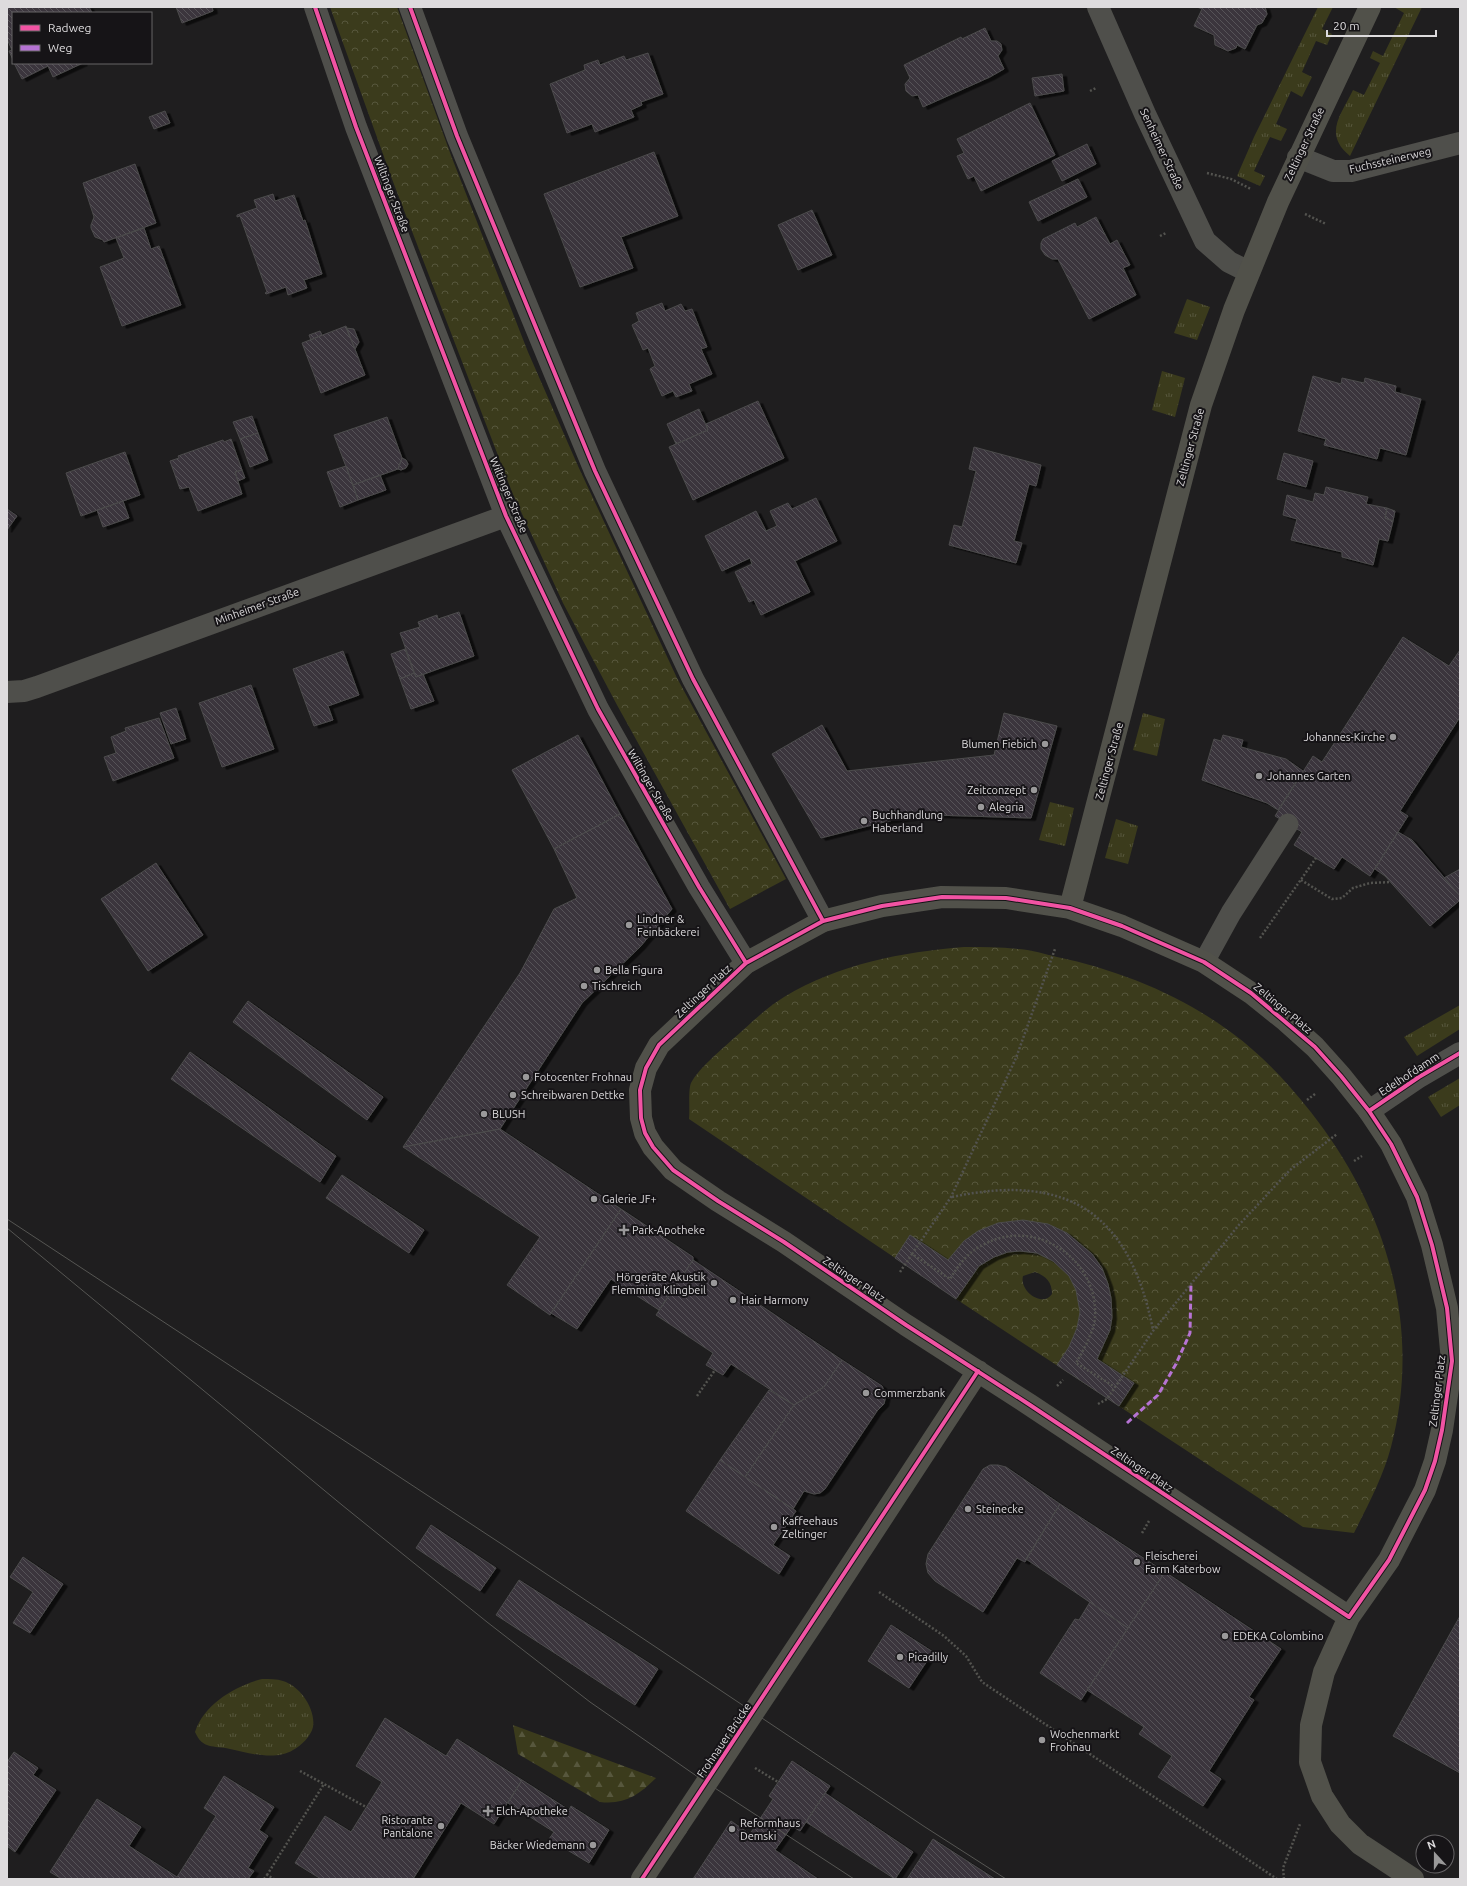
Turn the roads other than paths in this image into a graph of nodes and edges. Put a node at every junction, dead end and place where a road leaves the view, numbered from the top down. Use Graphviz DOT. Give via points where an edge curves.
graph roads {
  1 [pos="315,7"];
  2 [pos="410,7"];
  3 [pos="1098,7"];
  4 [pos="1370,7"];
  5 [pos="1460,143"];
  6 [pos="1298,157"];
  7 [pos="1249,272"];
  8 [pos="506,516"];
  9 [pos="7,692"];
  10 [pos="1288,824"];
  11 [pos="1070,908"];
  12 [pos="823,921"];
  13 [pos="1204,962"];
  14 [pos="746,963"];
  15 [pos="1460,1053"];
  16 [pos="1369,1111"];
  17 [pos="1456,1362"];
  18 [pos="978,1371"];
  19 [pos="1349,1617"];
  20 [pos="642,1879"];
  21 [pos="1413,1879"];
  1 -- 8 [label="street, Wiltinger Straße" via="356,126"];
  2 -- 12 [label="street" via="458,136 595,471 693,678"];
  3 -- 7 [label="street, Senheimer Straße" via="1205,241 1229,262"];
  4 -- 6 [label="street, Zeltinger Straße"];
  5 -- 6 [label="street, Fuchssteinerweg" via="1351,171 1333,171"];
  6 -- 7 [label="street, Zeltinger Straße"];
  7 -- 11 [label="street, Zeltinger Straße" via="1200,405"];
  8 -- 9 [label="street, Minheimer Straße" via="24,691"];
  8 -- 14 [label="street, Wiltinger Straße" via="598,709 699,887"];
  10 -- 13 [label="lane" via="1231,913"];
  11 -- 12 [label="street, Zeltinger Platz" via="1006,898 942,897 882,906"];
  11 -- 13 [label="street, Zeltinger Platz" via="1129,928"];
  12 -- 14 [label="street, Zeltinger Platz"];
  13 -- 16 [label="street, Zeltinger Platz" via="1251,992 1286,1021 1341,1076"];
  14 -- 18 [label="street, Zeltinger Platz" via="659,1045 646,1068 640,1090 641,1118 653,1147 673,1170 697,1187"];
  15 -- 16 [label="street, Edelhofdamm"];
  16 -- 17 [label="street, Zeltinger Platz" via="1391,1144 1417,1197 1448,1308"];
  17 -- 19 [label="street, Zeltinger Platz" via="1435,1461 1425,1490 1389,1560"];
  18 -- 19 [label="street, Zeltinger Platz"];
  18 -- 20 [label="street, Frohnauer Brücke, bridge"];
  19 -- 21 [label="street" via="1324,1672 1311,1725 1310,1762 1322,1796 1340,1824 1360,1844"];
}
